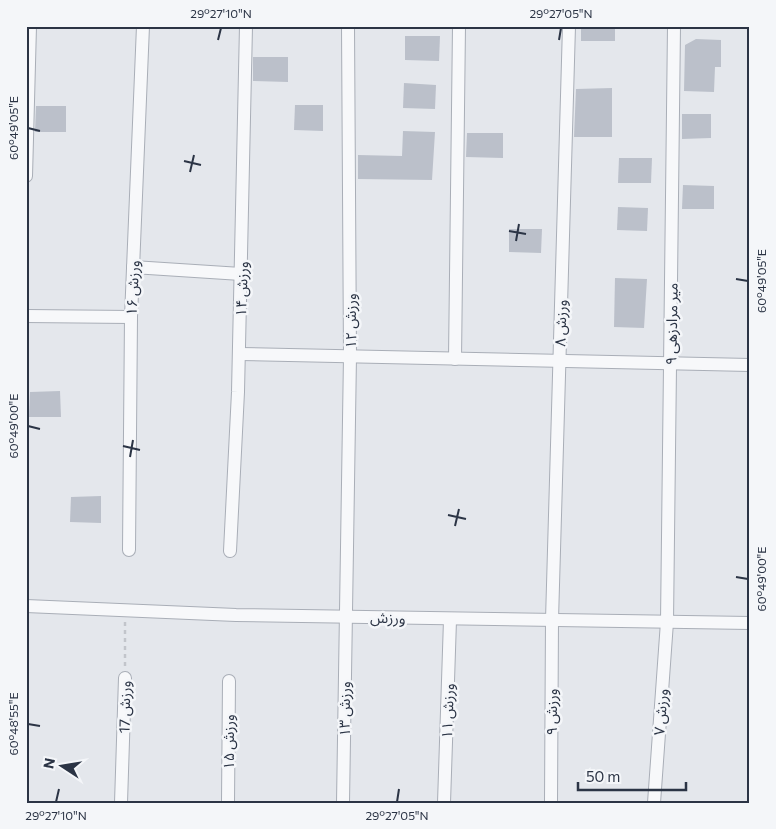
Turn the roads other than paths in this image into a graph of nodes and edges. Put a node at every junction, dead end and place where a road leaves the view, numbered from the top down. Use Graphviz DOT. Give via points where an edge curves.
graph roads {
  1 [pos="30,26"];
  2 [pos="143,26"];
  3 [pos="246,26"];
  4 [pos="348,26"];
  5 [pos="459,26"];
  6 [pos="569,26"];
  7 [pos="674,26"];
  8 [pos="26,176"];
  9 [pos="133,267"];
  10 [pos="241,274"];
  11 [pos="26,316"];
  12 [pos="131,317"];
  13 [pos="239,354"];
  14 [pos="350,356"];
  15 [pos="455,358"];
  16 [pos="559,361"];
  17 [pos="670,364"];
  18 [pos="750,365"];
  19 [pos="129,550"];
  20 [pos="230,551"];
  21 [pos="26,606"];
  22 [pos="344,616"];
  23 [pos="450,620"];
  24 [pos="552,620"];
  25 [pos="667,622"];
  26 [pos="750,623"];
  27 [pos="124,678"];
  28 [pos="229,681"];
  29 [pos="121,803"];
  30 [pos="228,803"];
  31 [pos="343,803"];
  32 [pos="444,803"];
  33 [pos="551,803"];
  34 [pos="654,803"];
  1 -- 8 [label="street"];
  2 -- 9 [label="street, ورزش ۱۶"];
  3 -- 10 [label="street, ورزش ۱۴"];
  4 -- 14 [label="street, ورزش ۱۲"];
  5 -- 15 [label="street"];
  6 -- 16 [label="street, ورزش ۸"];
  7 -- 17 [label="street, میر مرادزهی ۹"];
  9 -- 10 [label="street"];
  9 -- 12 [label="street, ورزش ۱۶"];
  10 -- 13 [label="street, ورزش ۱۴"];
  11 -- 12 [label="street"];
  12 -- 19 [label="street, ورزش ۱۶"];
  13 -- 14 [label="street"];
  13 -- 20 [label="street, ورزش ۱۴"];
  14 -- 15 [label="street"];
  14 -- 22 [label="street, ورزش ۱۲"];
  15 -- 16 [label="street"];
  16 -- 17 [label="street"];
  16 -- 24 [label="street, ورزش ۸"];
  17 -- 18 [label="street"];
  17 -- 25 [label="street, میر مرادزهی ۹"];
  21 -- 22 [label="street, ورزش"];
  22 -- 23 [label="street, ورزش"];
  22 -- 31 [label="street, ورزش ۱۳"];
  23 -- 24 [label="street, ورزش"];
  23 -- 32 [label="street, ورزش ۱۱"];
  24 -- 25 [label="street, ورزش"];
  24 -- 33 [label="street, ورزش ۹"];
  25 -- 26 [label="street, ورزش"];
  25 -- 34 [label="street, ورزش ۷"];
  27 -- 29 [label="street, ورزش 17"];
  28 -- 30 [label="street, ورزش ۱۵"];
}
